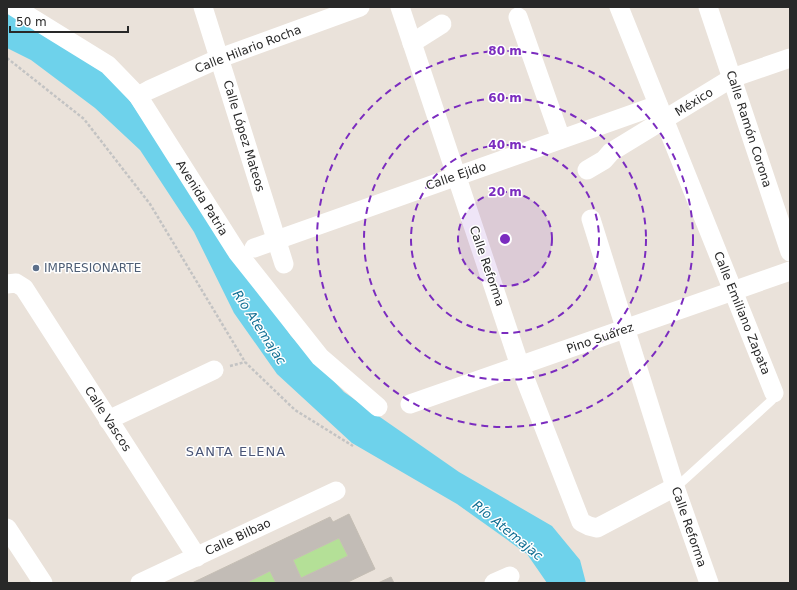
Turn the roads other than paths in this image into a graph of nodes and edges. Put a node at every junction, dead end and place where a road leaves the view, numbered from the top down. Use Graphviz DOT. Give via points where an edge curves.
graph roads {
  1 [pos="14,7"];
  2 [pos="203,7"];
  3 [pos="360,7"];
  4 [pos="400,7"];
  5 [pos="618,7"];
  6 [pos="708,7"];
  7 [pos="518,17"];
  8 [pos="442,24"];
  9 [pos="412,43"];
  10 [pos="220,58"];
  11 [pos="790,58"];
  12 [pos="732,78"];
  13 [pos="138,96"];
  14 [pos="661,113"];
  15 [pos="561,139"];
  16 [pos="587,170"];
  17 [pos="456,176"];
  18 [pos="592,219"];
  19 [pos="276,240"];
  20 [pos="254,248"];
  21 [pos="790,252"];
  22 [pos="284,264"];
  23 [pos="790,271"];
  24 [pos="11,284"];
  25 [pos="733,291"];
  26 [pos="626,329"];
  27 [pos="520,366"];
  28 [pos="214,370"];
  29 [pos="774,393"];
  30 [pos="410,404"];
  31 [pos="378,407"];
  32 [pos="108,420"];
  33 [pos="675,487"];
  34 [pos="336,491"];
  35 [pos="581,522"];
  36 [pos="7,528"];
  37 [pos="197,557"];
  38 [pos="43,583"];
  39 [pos="140,583"];
  40 [pos="709,583"];
  1 -- 13 [label="street, Avenida Patria" via="108,65"];
  2 -- 10 [label="street, Calle López Mateos"];
  3 -- 10 [label="street, Calle Hilario Rocha"];
  4 -- 9 [label="street, Calle Reforma"];
  5 -- 14 [label="street, Calle Emiliano Zapata"];
  6 -- 12 [label="street, Calle Ramón Corona"];
  7 -- 15 [label="street"];
  8 -- 9 [label="street"];
  9 -- 17 [label="street, Calle Reforma"];
  10 -- 13 [label="street, Calle Hilario Rocha"];
  10 -- 19 [label="street, Calle López Mateos"];
  11 -- 12 [label="street, México"];
  12 -- 14 [label="street, México"];
  12 -- 21 [label="street, Calle Ramón Corona"];
  13 -- 31 [label="street, Avenida Patria" via="237,252 320,357"];
  14 -- 15 [label="street, Calle Ejido"];
  14 -- 16 [label="street" via="604,160"];
  14 -- 25 [label="street, Calle Emiliano Zapata"];
  15 -- 17 [label="street, Calle Ejido"];
  17 -- 19 [label="street, Calle Ejido"];
  17 -- 27 [label="street, Calle Reforma"];
  18 -- 26 [label="street, Calle Reforma"];
  19 -- 20 [label="street, Calle Ejido"];
  19 -- 22 [label="street, Calle López Mateos"];
  23 -- 25 [label="street, Pino Suárez"];
  24 -- 32 [label="street, Calle Vascos" via="24,288"];
  25 -- 26 [label="street, Pino Suárez"];
  25 -- 29 [label="street, Calle Emiliano Zapata"];
  26 -- 27 [label="street, Pino Suárez"];
  26 -- 33 [label="street, Calle Reforma"];
  27 -- 30 [label="street, Pino Suárez"];
  27 -- 35 [label="street, Calle Reforma"];
  28 -- 32 [label="street"];
  29 -- 33 [label="lane, Calle Emiliano Zapata" via="771,401"];
  32 -- 37 [label="street, Calle Vascos"];
  33 -- 35 [label="street, Calle Emiliano Zapata" via="597,528"];
  33 -- 40 [label="street, Calle Reforma"];
  34 -- 37 [label="street, Calle Bilbao"];
  36 -- 38 [label="street"];
  37 -- 39 [label="street, Calle Bilbao"];
}
